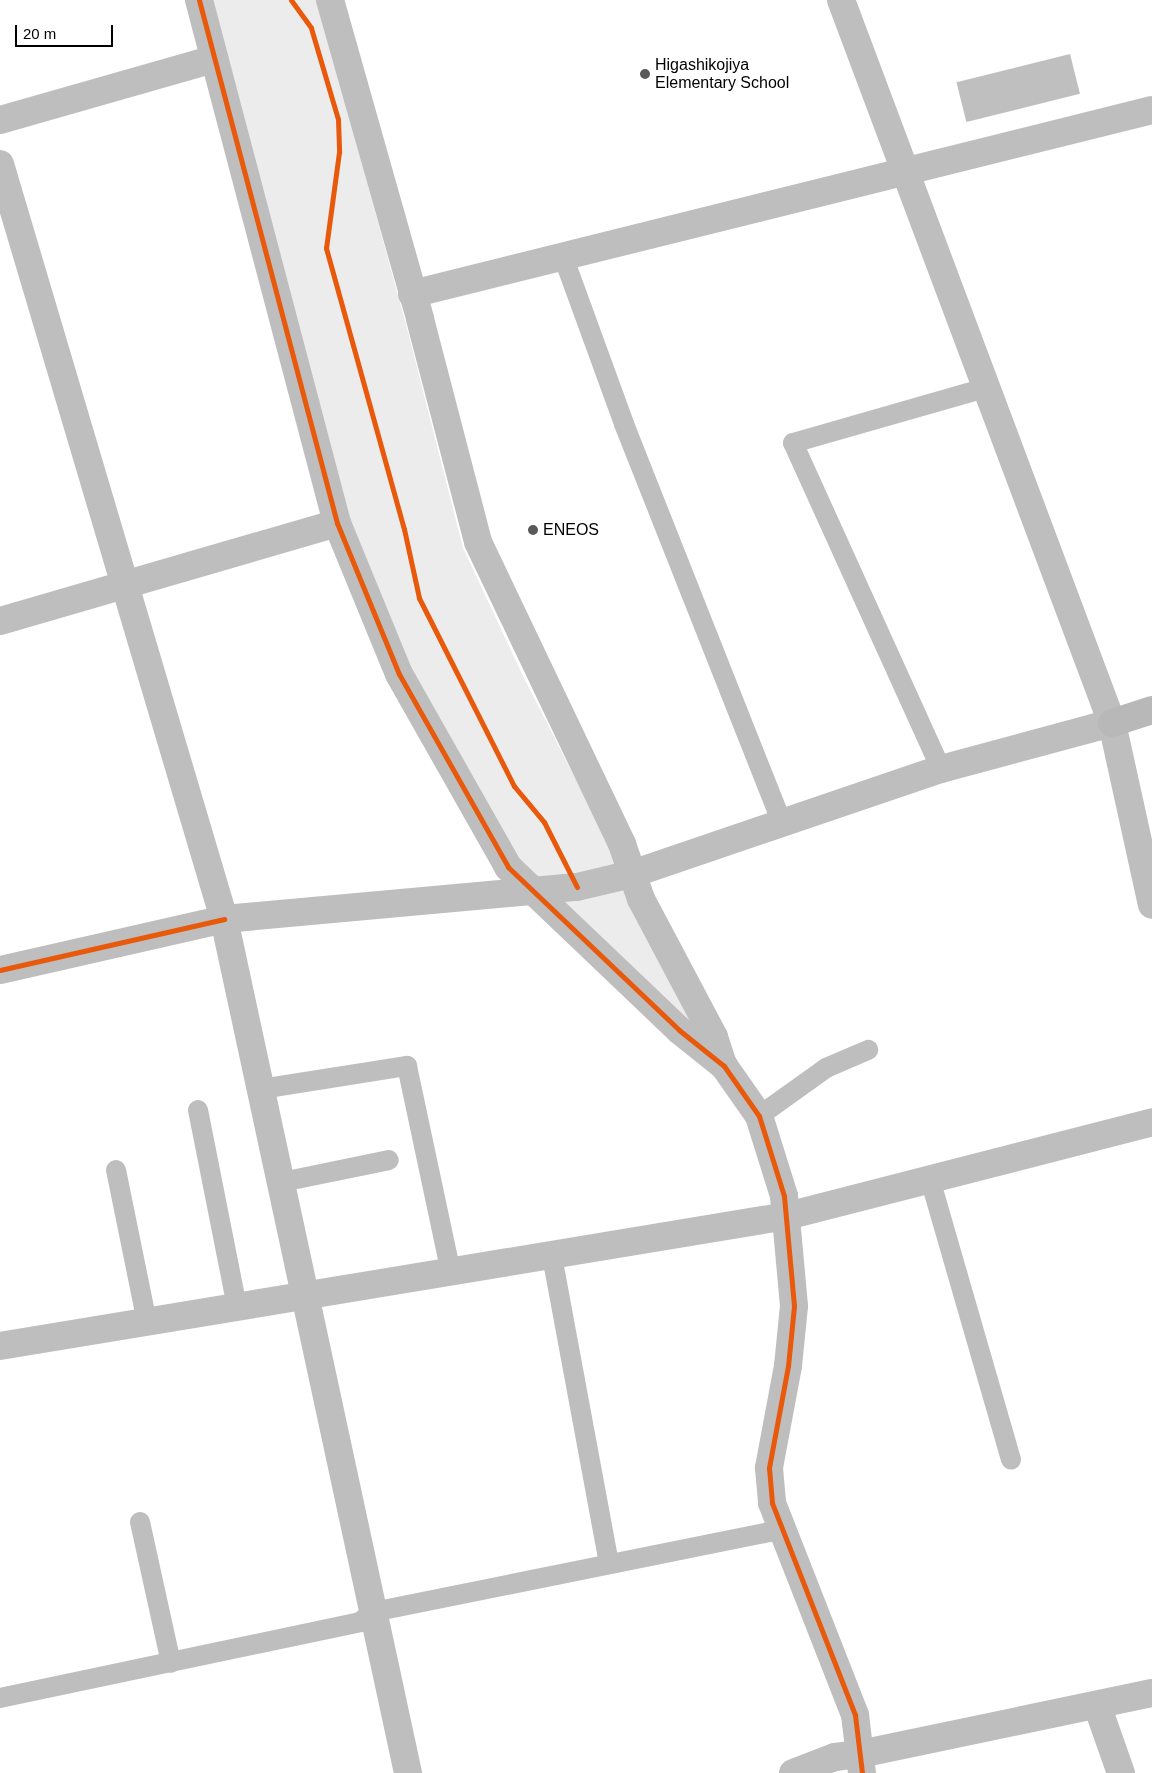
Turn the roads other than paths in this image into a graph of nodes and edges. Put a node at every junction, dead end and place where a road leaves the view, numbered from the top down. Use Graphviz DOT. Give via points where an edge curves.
graph roads {
  1 [pos="199,0"];
  2 [pos="330,0"];
  3 [pos="841,0"];
  4 [pos="214,59"];
  5 [pos="1152,110"];
  6 [pos="0,120"];
  7 [pos="0,164"];
  8 [pos="905,169"];
  9 [pos="563,256"];
  10 [pos="412,294"];
  11 [pos="988,387"];
  12 [pos="337,522"];
  13 [pos="127,585"];
  14 [pos="0,621"];
  15 [pos="1152,710"];
  16 [pos="1112,723"];
  17 [pos="941,769"];
  18 [pos="781,821"];
  19 [pos="632,874"];
  20 [pos="530,890"];
  21 [pos="1152,905"];
  22 [pos="224,919"];
  23 [pos="0,970"];
  24 [pos="868,1050"];
  25 [pos="724,1066"];
  26 [pos="261,1089"];
  27 [pos="198,1110"];
  28 [pos="759,1116"];
  29 [pos="1152,1122"];
  30 [pos="389,1160"];
  31 [pos="116,1170"];
  32 [pos="930,1179"];
  33 [pos="282,1182"];
  34 [pos="787,1216"];
  35 [pos="552,1256"];
  36 [pos="451,1272"];
  37 [pos="306,1296"];
  38 [pos="237,1307"];
  39 [pos="147,1322"];
  40 [pos="0,1346"];
  41 [pos="1011,1460"];
  42 [pos="140,1522"];
  43 [pos="780,1530"];
  44 [pos="609,1564"];
  45 [pos="373,1612"];
  46 [pos="171,1663"];
  47 [pos="1152,1693"];
  48 [pos="0,1698"];
  49 [pos="1097,1705"];
  50 [pos="861,1764"];
  51 [pos="408,1773"];
  52 [pos="793,1773"];
  53 [pos="1121,1773"];
  1 -- 4 [label="street"];
  2 -- 10 [label="street"];
  3 -- 8 [label="street"];
  4 -- 6 [label="street"];
  4 -- 12 [label="street"];
  5 -- 8 [label="street"];
  7 -- 13 [label="street"];
  8 -- 9 [label="street"];
  8 -- 11 [label="street"];
  9 -- 10 [label="street"];
  9 -- 18 [label="lane" via="624,424"];
  10 -- 19 [label="street" via="478,542 622,844"];
  11 -- 16 [label="street"];
  11 -- 17 [label="lane" via="793,443"];
  12 -- 13 [label="street"];
  12 -- 20 [label="street" via="400,674 508,867"];
  13 -- 14 [label="street"];
  13 -- 22 [label="street"];
  15 -- 16 [label="street"];
  16 -- 17 [label="street"];
  16 -- 21 [label="street"];
  17 -- 18 [label="street"];
  18 -- 19 [label="street"];
  19 -- 20 [label="street" via="577,887"];
  19 -- 25 [label="street" via="641,899 714,1037"];
  20 -- 22 [label="street"];
  20 -- 25 [label="street" via="679,1030"];
  22 -- 23 [label="street"];
  22 -- 26 [label="street"];
  24 -- 28 [label="lane" via="826,1068"];
  25 -- 28 [label="street"];
  26 -- 33 [label="street"];
  26 -- 36 [label="lane" via="407,1066"];
  27 -- 38 [label="lane"];
  28 -- 34 [label="street" via="784,1196"];
  29 -- 32 [label="street"];
  30 -- 33 [label="lane"];
  31 -- 39 [label="lane"];
  32 -- 34 [label="street"];
  32 -- 41 [label="lane"];
  33 -- 37 [label="street"];
  34 -- 35 [label="street"];
  34 -- 43 [label="street" via="794,1306 788,1366 769,1468 772,1503"];
  35 -- 36 [label="street"];
  35 -- 44 [label="lane"];
  36 -- 37 [label="street"];
  37 -- 38 [label="street"];
  37 -- 45 [label="street"];
  38 -- 39 [label="street"];
  39 -- 40 [label="street"];
  42 -- 46 [label="lane" via="153,1593"];
  43 -- 44 [label="lane"];
  43 -- 50 [label="street" via="855,1715"];
  44 -- 45 [label="lane"];
  45 -- 46 [label="lane" via="360,1622"];
  45 -- 51 [label="street"];
  46 -- 48 [label="lane"];
  47 -- 49 [label="street"];
  49 -- 50 [label="street"];
  49 -- 53 [label="street"];
  50 -- 52 [label="street" via="835,1756"];
}
